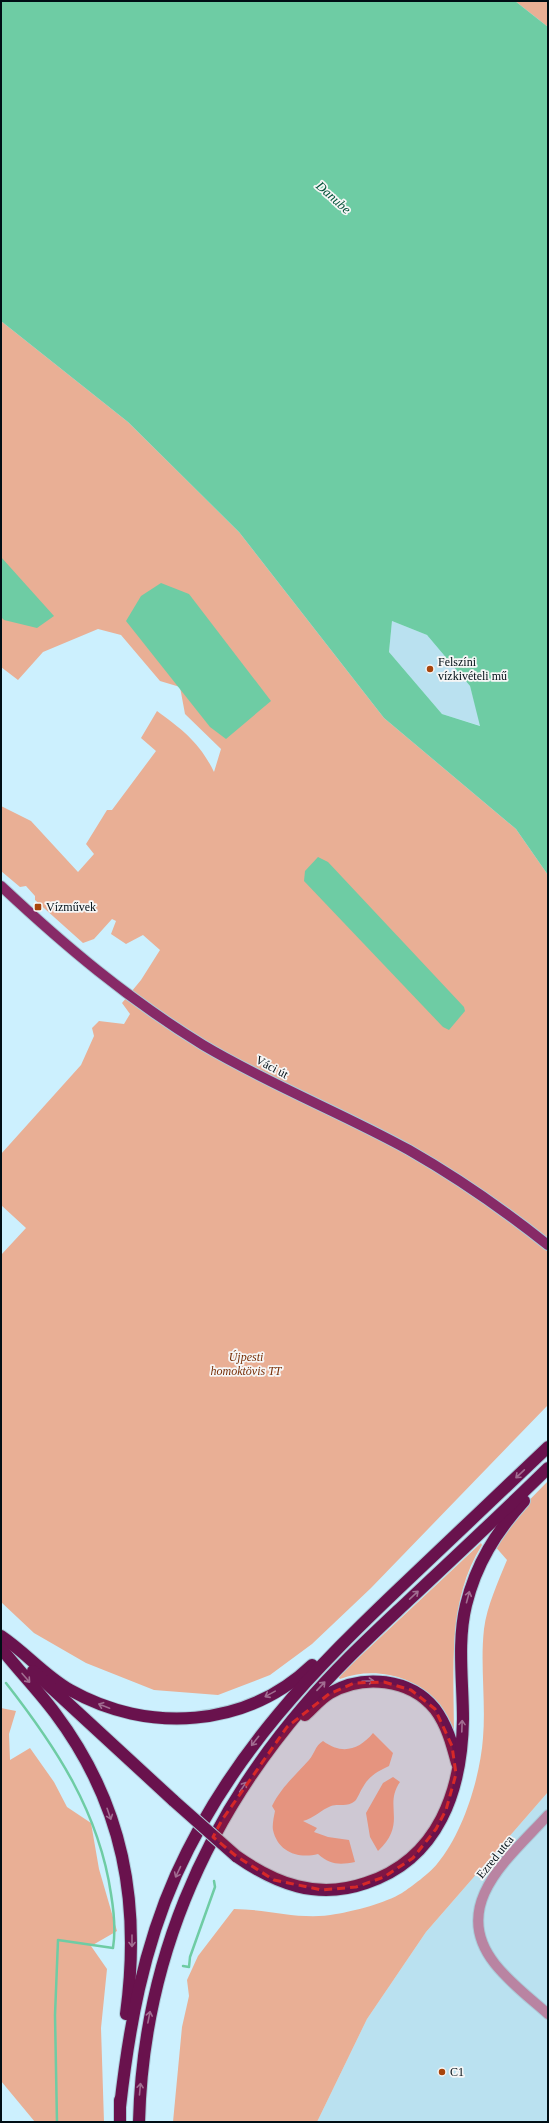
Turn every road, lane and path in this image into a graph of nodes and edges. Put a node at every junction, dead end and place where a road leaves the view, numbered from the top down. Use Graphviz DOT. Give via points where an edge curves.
graph roads {
  1 [pos="1,886"];
  2 [pos="548,1245"];
  3 [pos="548,1447"];
  4 [pos="545,1471"];
  5 [pos="366,1619"];
  6 [pos="1,1636"];
  7 [pos="1,1641"];
  8 [pos="1,1648"];
  9 [pos="287,1727"];
  10 [pos="457,1765"];
  11 [pos="548,1815"];
  12 [pos="548,2014"];
  13 [pos="120,2107"];
  14 [pos="120,2122"];
  15 [pos="139,2122"];
  1 -- 2 [label="main road, Váci út" via="87,964 186,1034 458,1179"];
  3 -- 5 [label="highway, one-way"];
  9 -- 4 [label="highway, one-way" via="321,1686 360,1646"];
  10 -- 4 [label="highway, one-way" via="463,1720 461,1641 469,1592 490,1544 533,1491"];
  5 -- 6 [label="highway, one-way" via="342,1636 306,1671 260,1700 231,1711 198,1718 141,1717 93,1702 69,1689"];
  5 -- 13 [label="highway, one-way" via="271,1720 237,1766 194,1837 162,1910 146,1960 134,2007"];
  7 -- 10 [label="highway, bridge" via="236,1856 274,1880 308,1889 339,1889 356,1887 384,1877 413,1858 436,1829 450,1799"];
  8 -- 13 [label="highway, one-way" via="55,1713 80,1751 104,1800 120,1844 128,1885 132,1929 130,1982 119,2066"];
  9 -- 10 [label="highway, one-way" via="340,1688 368,1680 402,1686 425,1699 435,1709 445,1725"];
  15 -- 9 [label="highway, one-way" via="147,2030 171,1933 196,1871 222,1820 261,1760"];
  11 -- 12 [label="street, Ezred utca" via="494,1875 481,1897 477,1913 478,1933 490,1957 502,1972"];
  13 -- 14 [label="highway"];
}
